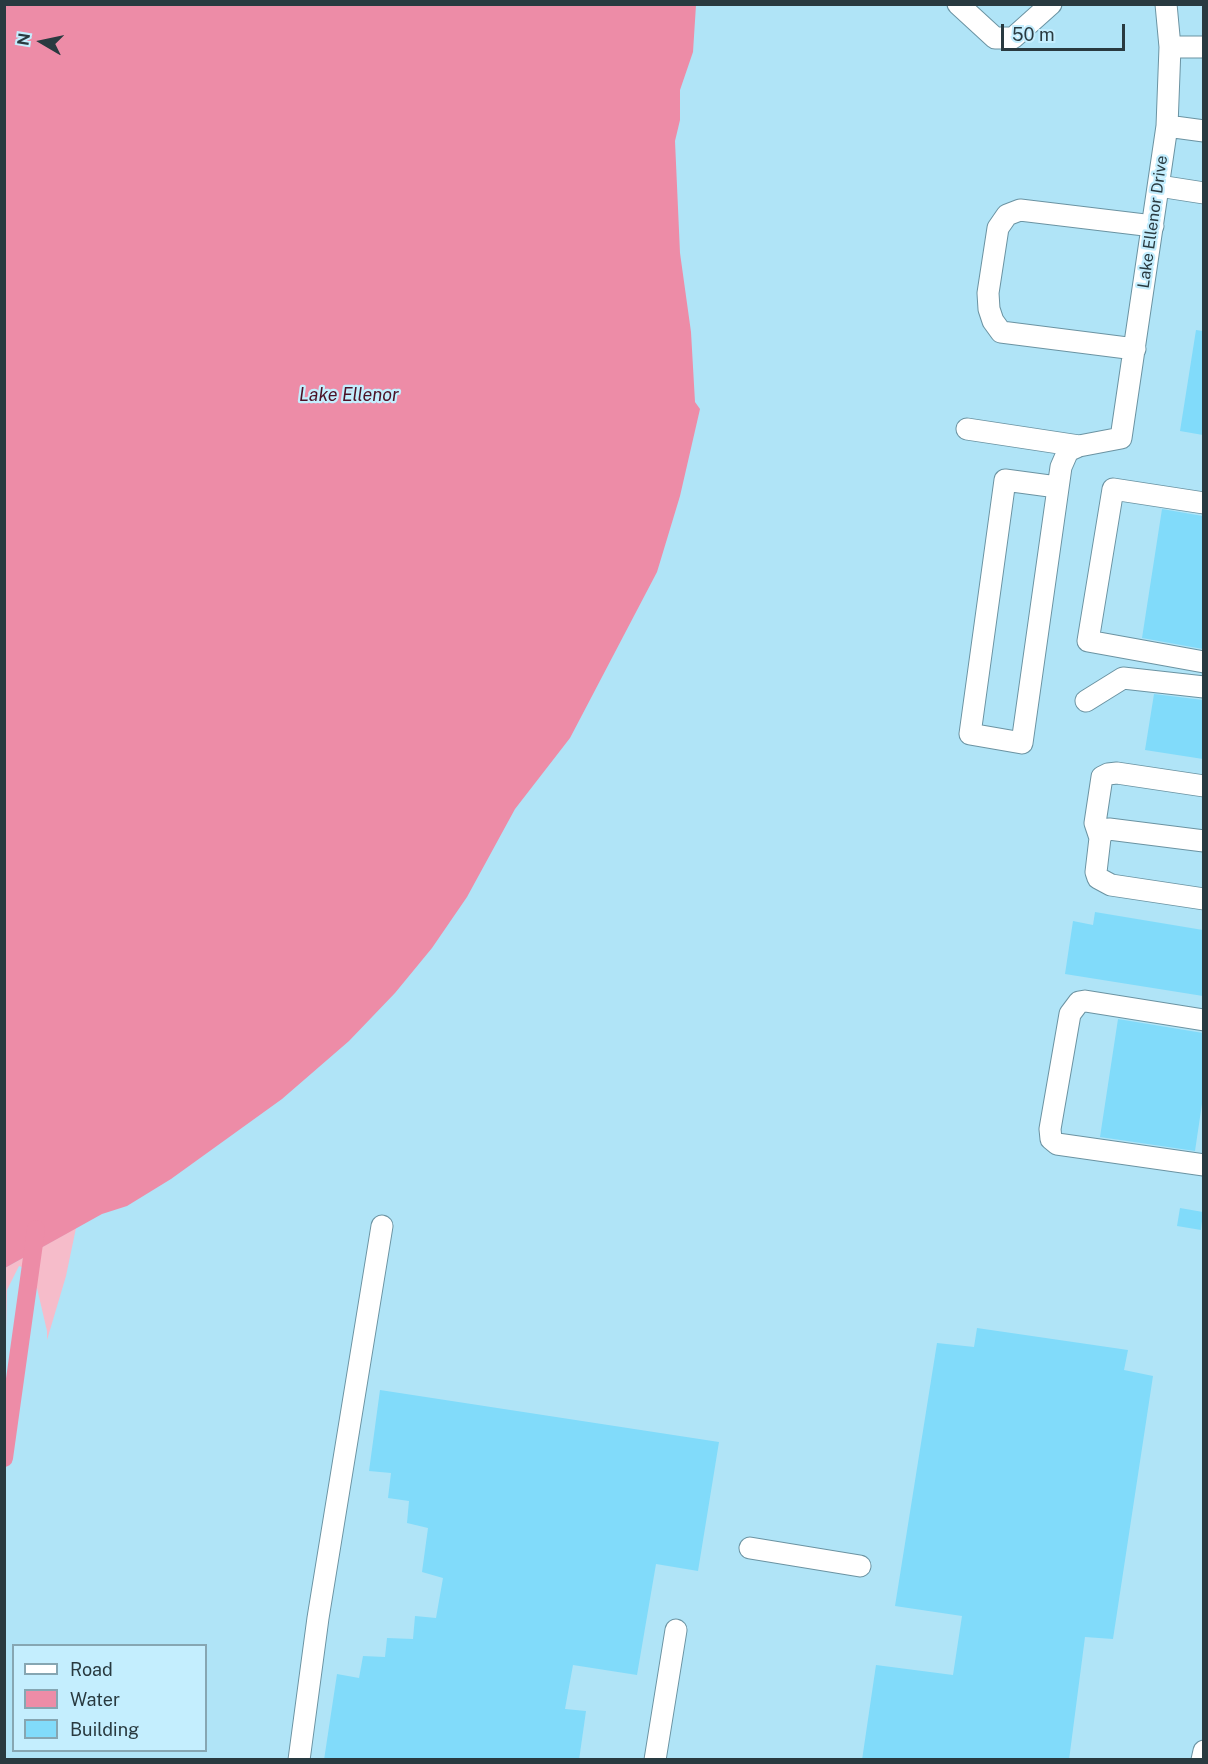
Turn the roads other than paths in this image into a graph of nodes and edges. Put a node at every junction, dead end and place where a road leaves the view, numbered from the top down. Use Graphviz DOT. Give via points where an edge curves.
graph roads {
  1 [pos="958,4"];
  2 [pos="1051,4"];
  3 [pos="1166,4"];
  4 [pos="1170,47"];
  5 [pos="1203,47"];
  6 [pos="1167,126"];
  7 [pos="1203,131"];
  8 [pos="1159,186"];
  9 [pos="1203,193"];
  10 [pos="1153,226"];
  11 [pos="1135,349"];
  12 [pos="967,429"];
  13 [pos="1079,446"];
  14 [pos="1057,487"];
  15 [pos="1203,502"];
  16 [pos="1203,662"];
  17 [pos="1203,687"];
  18 [pos="1086,701"];
  19 [pos="1203,786"];
  20 [pos="1100,838"];
  21 [pos="1203,842"];
  22 [pos="1203,899"];
  23 [pos="1203,1020"];
  24 [pos="1203,1165"];
  25 [pos="382,1226"];
  26 [pos="750,1548"];
  27 [pos="861,1566"];
  28 [pos="676,1630"];
  29 [pos="1203,1751"];
  30 [pos="299,1760"];
  31 [pos="655,1760"];
  32 [pos="1202,1760"];
  1 -- 2 [label="street" via="996,38 1013,38"];
  3 -- 4 [label="street, Lake Ellenor Drive"];
  4 -- 5 [label="street"];
  4 -- 6 [label="street, Lake Ellenor Drive"];
  6 -- 7 [label="street"];
  6 -- 8 [label="street, Lake Ellenor Drive"];
  8 -- 9 [label="street"];
  8 -- 10 [label="street, Lake Ellenor Drive"];
  10 -- 11 [label="street, Lake Ellenor Drive"];
  10 -- 11 [label="street" via="1020,210 1007,215 998,228 988,293 993,321 1001,332"];
  11 -- 13 [label="street, Lake Ellenor Drive" via="1121,438"];
  12 -- 13 [label="street"];
  13 -- 14 [label="street" via="1068,451"];
  14 -- 14 [label="street" via="1022,743 970,734 1005,480"];
  15 -- 16 [label="street" via="1113,489 1088,641"];
  17 -- 18 [label="street" via="1123,678"];
  19 -- 20 [label="street" via="1117,773 1102,777 1095,823"];
  20 -- 21 [label="street" via="1103,832 1117,830"];
  20 -- 22 [label="street" via="1096,872 1103,882"];
  23 -- 24 [label="street" via="1079,1002 1070,1014 1050,1129 1051,1139 1057,1144"];
  25 -- 30 [label="street" via="318,1618"];
  26 -- 27 [label="street"];
  28 -- 31 [label="street"];
  29 -- 32 [label="street"];
}
